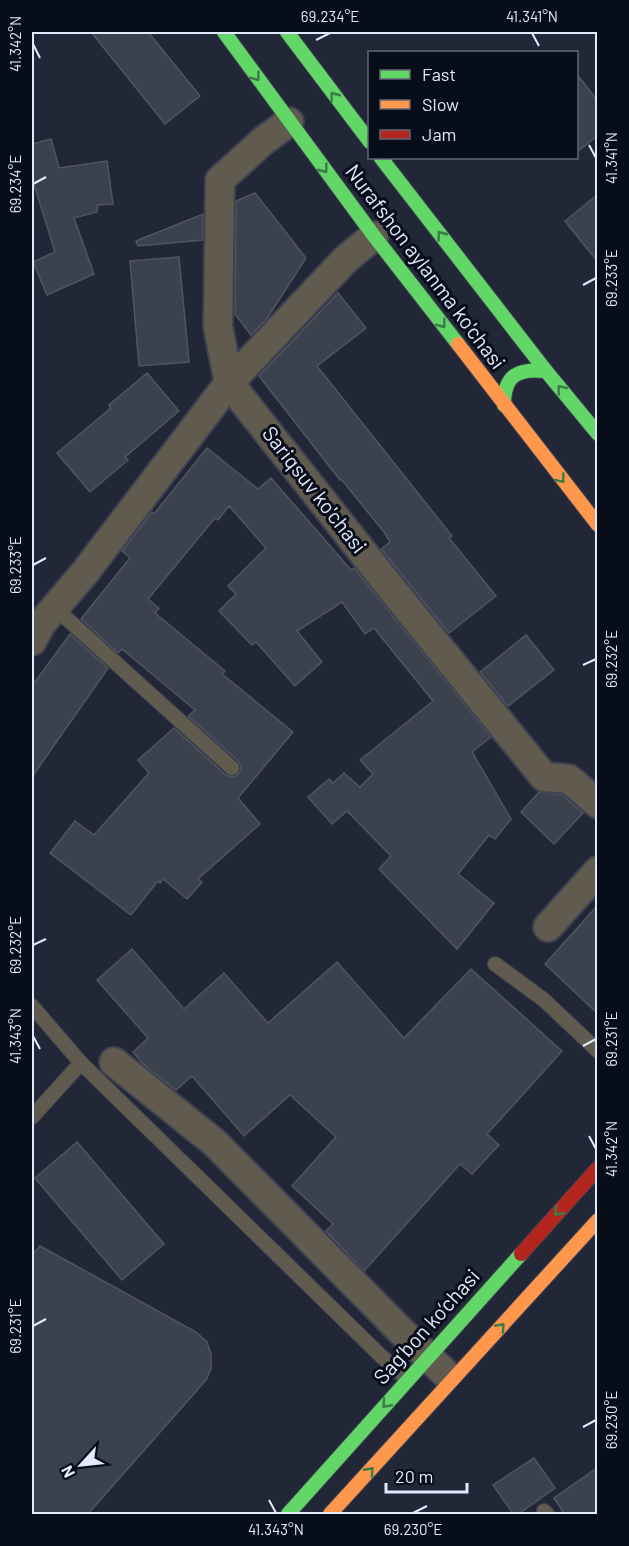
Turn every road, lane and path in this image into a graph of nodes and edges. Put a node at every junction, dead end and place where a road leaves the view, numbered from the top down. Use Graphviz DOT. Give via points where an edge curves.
graph roads {
  1 [pos="224,32"];
  2 [pos="286,32"];
  3 [pos="289,122"];
  4 [pos="368,141"];
  5 [pos="382,159"];
  6 [pos="374,236"];
  7 [pos="546,371"];
  8 [pos="229,383"];
  9 [pos="504,405"];
  10 [pos="597,434"];
  11 [pos="597,525"];
  12 [pos="40,622"];
  13 [pos="232,768"];
  14 [pos="597,804"];
  15 [pos="597,870"];
  16 [pos="548,927"];
  17 [pos="495,964"];
  18 [pos="32,1006"];
  19 [pos="597,1050"];
  20 [pos="114,1062"];
  21 [pos="81,1063"];
  22 [pos="32,1117"];
  23 [pos="597,1168"];
  24 [pos="597,1220"];
  25 [pos="428,1357"];
  26 [pos="408,1380"];
  27 [pos="453,1380"];
  28 [pos="288,1515"];
  29 [pos="330,1515"];
  1 -- 3 [label="main road, Nurafshon aylanma ko'chasi, one-way"];
  4 -- 2 [label="main road, Nurafshon aylanma ko'chasi, one-way"];
  3 -- 6 [label="main road, Nurafshon aylanma ko'chasi, one-way"];
  3 -- 8 [label="street, Sariqsuv ko'chasi" via="220,180 218,327"];
  7 -- 5 [label="main road, Nurafshon aylanma ko'chasi, one-way"];
  6 -- 8 [label="street" via="346,259"];
  6 -- 9 [label="main road, Nurafshon aylanma ko'chasi, one-way"];
  7 -- 9 [label="main road" via="529,370 512,376 504,389"];
  10 -- 7 [label="main road, Nurafshon aylanma ko'chasi, one-way"];
  8 -- 12 [label="street" via="86,571"];
  8 -- 14 [label="street, Sariqsuv ko'chasi" via="544,777 569,779"];
  9 -- 11 [label="main road, Nurafshon aylanma ko'chasi, one-way"];
  12 -- 13 [label="lane"];
  15 -- 16 [label="street"];
  17 -- 19 [label="lane" via="544,1000"];
  18 -- 21 [label="lane"];
  20 -- 25 [label="street" via="215,1143"];
  21 -- 22 [label="lane"];
  21 -- 26 [label="lane"];
  23 -- 25 [label="main road, Sag’bon ko’chasi, one-way"];
  27 -- 24 [label="main road, one-way"];
  25 -- 26 [label="main road, Sag’bon ko’chasi"];
  25 -- 27 [label="street"];
  26 -- 28 [label="main road, Sag’bon ko’chasi, one-way"];
  29 -- 27 [label="main road, one-way"];
}
